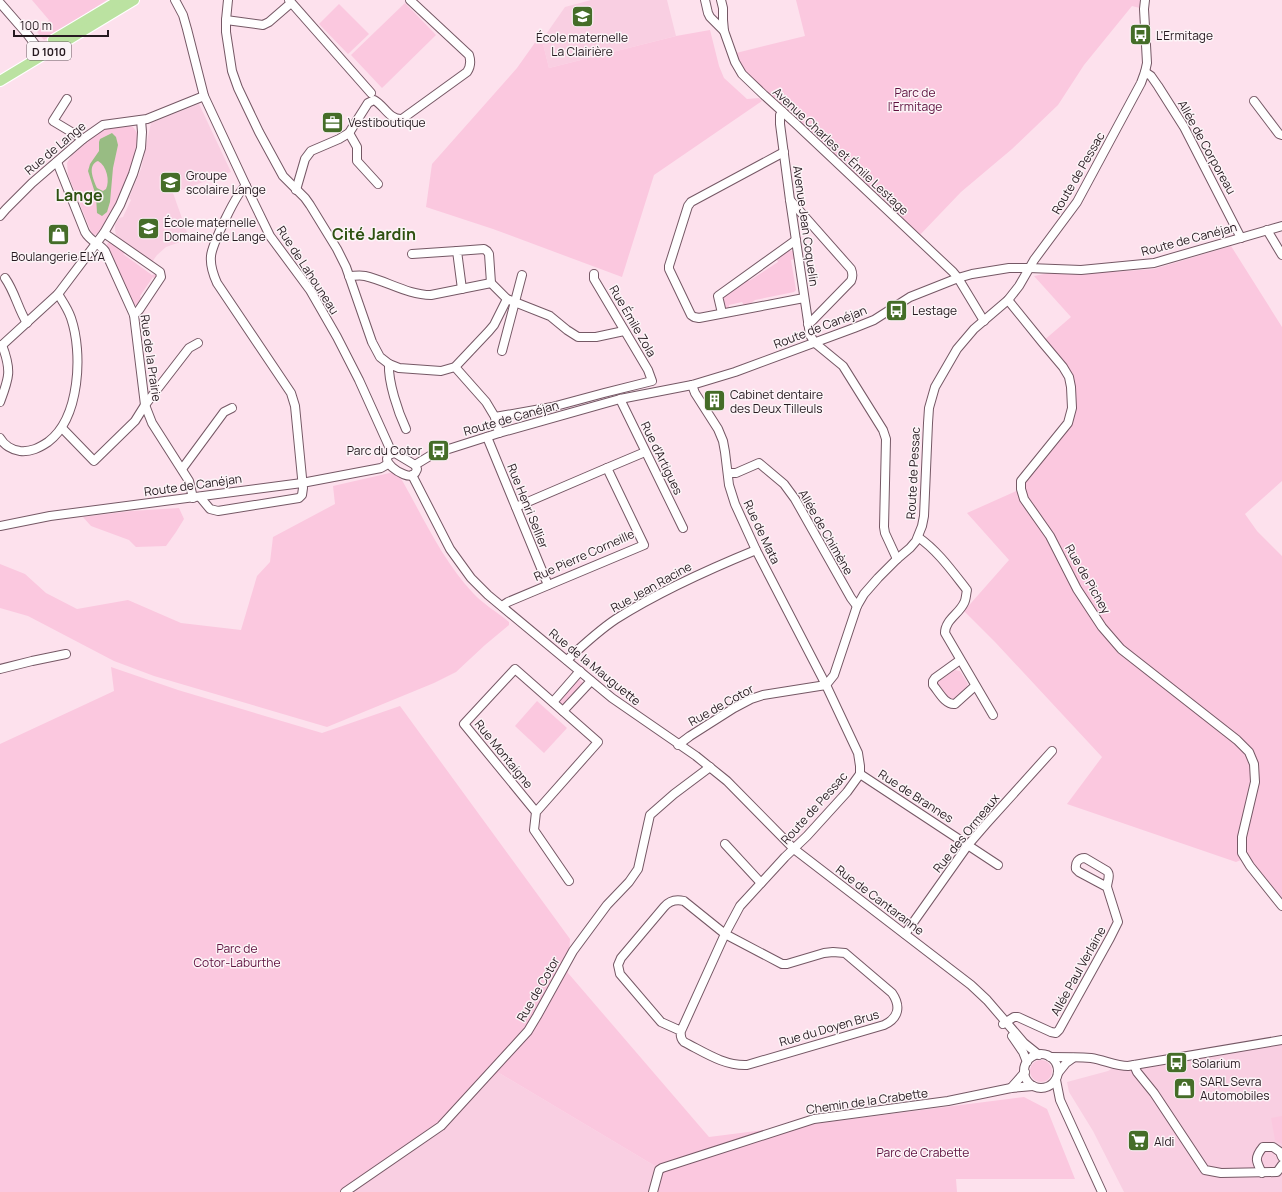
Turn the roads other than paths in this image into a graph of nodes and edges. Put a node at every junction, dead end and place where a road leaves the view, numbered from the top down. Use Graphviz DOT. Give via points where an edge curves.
graph roads {
  1 [pos="120,0"];
  2 [pos="134,0"];
  3 [pos="171,0"];
  4 [pos="176,0"];
  5 [pos="180,0"];
  6 [pos="228,0"];
  7 [pos="410,0"];
  8 [pos="705,0"];
  9 [pos="721,0"];
  10 [pos="1144,0"];
  11 [pos="290,1"];
  12 [pos="0,3"];
  13 [pos="723,17"];
  14 [pos="226,20"];
  15 [pos="714,20"];
  16 [pos="187,29"];
  17 [pos="724,31"];
  18 [pos="40,52"];
  19 [pos="1145,72"];
  20 [pos="0,74"];
  21 [pos="0,81"];
  22 [pos="204,96"];
  23 [pos="372,96"];
  24 [pos="67,99"];
  25 [pos="1254,101"];
  26 [pos="783,112"];
  27 [pos="140,120"];
  28 [pos="349,133"];
  29 [pos="1282,135"];
  30 [pos="83,139"];
  31 [pos="784,152"];
  32 [pos="57,162"];
  33 [pos="378,184"];
  34 [pos="246,186"];
  35 [pos="296,190"];
  36 [pos="790,200"];
  37 [pos="3,206"];
  38 [pos="0,216"];
  39 [pos="1282,226"];
  40 [pos="1267,230"];
  41 [pos="104,233"];
  42 [pos="1241,238"];
  43 [pos="796,240"];
  44 [pos="96,243"];
  45 [pos="457,251"];
  46 [pos="412,254"];
  47 [pos="1282,255"];
  48 [pos="1029,268"];
  49 [pos="594,274"];
  50 [pos="522,275"];
  51 [pos="349,276"];
  52 [pos="6,278"];
  53 [pos="958,278"];
  54 [pos="491,283"];
  55 [pos="462,289"];
  56 [pos="58,294"];
  57 [pos="804,298"];
  58 [pos="511,300"];
  59 [pos="1008,300"];
  60 [pos="722,314"];
  61 [pos="134,315"];
  62 [pos="984,321"];
  63 [pos="27,323"];
  64 [pos="808,324"];
  65 [pos="624,331"];
  66 [pos="198,343"];
  67 [pos="815,343"];
  68 [pos="1,346"];
  69 [pos="502,351"];
  70 [pos="389,364"];
  71 [pos="455,367"];
  72 [pos="692,385"];
  73 [pos="620,399"];
  74 [pos="0,402"];
  75 [pos="145,405"];
  76 [pos="232,408"];
  77 [pos="495,417"];
  78 [pos="62,428"];
  79 [pos="406,429"];
  80 [pos="499,433"];
  81 [pos="487,437"];
  82 [pos="0,438"];
  83 [pos="646,452"];
  84 [pos="392,453"];
  85 [pos="388,464"];
  86 [pos="415,465"];
  87 [pos="607,468"];
  88 [pos="182,469"];
  89 [pos="728,473"];
  90 [pos="412,476"];
  91 [pos="302,483"];
  92 [pos="196,497"];
  93 [pos="516,507"];
  94 [pos="0,526"];
  95 [pos="683,528"];
  96 [pos="918,536"];
  97 [pos="756,550"];
  98 [pos="897,558"];
  99 [pos="548,585"];
  100 [pos="502,606"];
  101 [pos="858,606"];
  102 [pos="66,654"];
  103 [pos="567,660"];
  104 [pos="960,660"];
  105 [pos="0,669"];
  106 [pos="580,671"];
  107 [pos="591,681"];
  108 [pos="826,685"];
  109 [pos="975,686"];
  110 [pos="553,702"];
  111 [pos="563,711"];
  112 [pos="993,715"];
  113 [pos="678,745"];
  114 [pos="1052,751"];
  115 [pos="710,767"];
  116 [pos="860,774"];
  117 [pos="536,812"];
  118 [pos="725,844"];
  119 [pos="968,845"];
  120 [pos="794,849"];
  121 [pos="998,865"];
  122 [pos="569,881"];
  123 [pos="760,883"];
  124 [pos="1107,887"];
  125 [pos="1282,906"];
  126 [pos="725,934"];
  127 [pos="905,934"];
  128 [pos="1005,1023"];
  129 [pos="681,1034"];
  130 [pos="1282,1040"];
  131 [pos="1039,1055"];
  132 [pos="1050,1057"];
  133 [pos="1073,1058"];
  134 [pos="1027,1062"];
  135 [pos="1134,1065"];
  136 [pos="1025,1072"];
  137 [pos="1057,1077"];
  138 [pos="1033,1086"];
  139 [pos="1011,1088"];
  140 [pos="1043,1088"];
  141 [pos="1063,1106"];
  142 [pos="1282,1157"];
  143 [pos="1282,1165"];
  144 [pos="1262,1173"];
  145 [pos="345,1192"];
  146 [pos="654,1192"];
  147 [pos="1102,1192"];
  1 -- 18 [label="main road, D 1010"];
  2 -- 18 [label="main road, D 1010"];
  3 -- 16 [label="street, Rue de Lahouneau"];
  4 -- 16 [label="street, Rue de Lahouneau"];
  5 -- 16 [label="street, Rue de Lahouneau" via="186,14"];
  6 -- 14 [label="street"];
  7 -- 23 [label="street" via="469,54 470,67 467,72 402,119 397,120 390,116"];
  8 -- 15 [label="street, Avenue Charles et Émile Lestage" via="708,13"];
  9 -- 13 [label="street, Avenue Charles et Émile Lestage"];
  10 -- 19 [label="street, Route de Pessac" via="1147,63"];
  11 -- 14 [label="street" via="263,25"];
  11 -- 23 [label="street"];
  12 -- 18 [label="street"];
  13 -- 15 [label="street"];
  13 -- 17 [label="street, Avenue Charles et Émile Lestage"];
  14 -- 35 [label="street" via="232,71 238,88 258,132 283,176"];
  15 -- 17 [label="street, Avenue Charles et Émile Lestage"];
  16 -- 22 [label="street, Rue de Lahouneau"];
  17 -- 26 [label="street, Avenue Charles et Émile Lestage" via="742,74"];
  18 -- 20 [label="main road, D 1010"];
  18 -- 21 [label="main road, D 1010"];
  19 -- 42 [label="street, Allée de Corporeau" via="1151,76 1184,127"];
  19 -- 48 [label="street, Route de Pessac" via="1078,202"];
  22 -- 27 [label="street, Rue de Lange"];
  22 -- 34 [label="street, Rue de Lahouneau"];
  23 -- 28 [label="street"];
  24 -- 30 [label="street" via="53,121"];
  25 -- 29 [label="street"];
  26 -- 31 [label="street, Avenue Jean Coquelin" via="780,119"];
  26 -- 53 [label="street, Avenue Charles et Émile Lestage"];
  27 -- 30 [label="street, Rue de Lange" via="103,125"];
  27 -- 41 [label="street" via="141,148 133,174"];
  28 -- 33 [label="street" via="357,147 357,161"];
  28 -- 35 [label="street" via="311,151 306,158"];
  30 -- 32 [label="street, Rue de Lange"];
  31 -- 36 [label="street, Avenue Jean Coquelin"];
  31 -- 60 [label="street" via="691,202 688,206 669,269 691,315 699,318"];
  32 -- 37 [label="street, Rue de Lange"];
  32 -- 44 [label="street, Rue de la Prairie" via="85,232"];
  34 -- 84 [label="street, Rue de Lahouneau" via="270,236 310,290 337,338"];
  34 -- 91 [label="street" via="242,188 233,204 213,248 211,267 217,283 291,393 295,406"];
  35 -- 51 [label="street" via="308,201 326,228"];
  36 -- 43 [label="street, Avenue Jean Coquelin"];
  36 -- 64 [label="street" via="853,273 851,281"];
  37 -- 38 [label="street, Rue de Lange"];
  39 -- 40 [label="street, Route de Canéjan"];
  40 -- 42 [label="street, Route de Canéjan"];
  40 -- 47 [label="street"];
  41 -- 44 [label="street"];
  41 -- 61 [label="street" via="160,272 161,277"];
  42 -- 48 [label="street, Route de Canéjan" via="1154,263 1081,270"];
  43 -- 57 [label="street, Avenue Jean Coquelin"];
  43 -- 60 [label="street" via="718,296"];
  44 -- 56 [label="street"];
  44 -- 61 [label="street, Rue de la Prairie" via="105,252"];
  45 -- 46 [label="street"];
  45 -- 54 [label="street" via="487,251 490,254"];
  45 -- 55 [label="street"];
  48 -- 53 [label="street, Route de Canéjan" via="1000,269"];
  48 -- 59 [label="street, Route de Pessac"];
  49 -- 65 [label="street, Rue Émile Zola" via="594,279"];
  50 -- 58 [label="street"];
  51 -- 55 [label="street" via="366,276 424,295"];
  51 -- 70 [label="street" via="376,351"];
  52 -- 63 [label="street"];
  53 -- 62 [label="street, Avenue Charles et Émile Lestage"];
  53 -- 67 [label="street, Route de Canéjan" via="910,297 874,320"];
  54 -- 55 [label="street"];
  54 -- 58 [label="street"];
  56 -- 63 [label="street"];
  56 -- 78 [label="street" via="72,319 77,352 75,393"];
  57 -- 60 [label="street"];
  57 -- 64 [label="street, Avenue Jean Coquelin"];
  58 -- 65 [label="street" via="550,316 578,337"];
  58 -- 69 [label="street"];
  58 -- 71 [label="street" via="489,331"];
  59 -- 62 [label="street, Route de Pessac"];
  59 -- 125 [label="street, Rue de Pichey" via="1063,367 1071,387 1072,408 1068,423 1022,481 1024,499 1050,536 1084,601 1120,649 1238,740 1249,752 1254,764 1255,782 1242,838 1242,853"];
  61 -- 75 [label="street, Rue de la Prairie"];
  62 -- 96 [label="street, Route de Pessac" via="957,349 932,394 928,423 924,516"];
  63 -- 68 [label="street"];
  64 -- 67 [label="street, Avenue Jean Coquelin"];
  65 -- 77 [label="street, Rue Émile Zola" via="652,381 552,407"];
  66 -- 75 [label="street" via="189,348"];
  67 -- 72 [label="street, Route de Canéjan"];
  67 -- 98 [label="street" via="843,366 883,430 886,439 884,527"];
  68 -- 74 [label="street" via="9,365 9,373"];
  70 -- 71 [label="street" via="399,368 441,371"];
  70 -- 79 [label="street" via="388,373 400,417"];
  71 -- 77 [label="street" via="486,402"];
  72 -- 73 [label="street, Route de Canéjan"];
  72 -- 89 [label="street, Rue de Mata" via="723,441"];
  73 -- 80 [label="street, Route de Canéjan"];
  73 -- 83 [label="street, Rue d'Artigues"];
  75 -- 78 [label="street" via="135,420 94,460"];
  75 -- 88 [label="street, Rue de la Prairie" via="152,423"];
  76 -- 88 [label="street" via="224,412"];
  77 -- 80 [label="street"];
  78 -- 82 [label="street" via="44,445 26,452 11,448"];
  80 -- 81 [label="street, Route de Canéjan"];
  81 -- 86 [label="street, Route de Canéjan" via="434,454"];
  81 -- 93 [label="street, Rue Henri Sellier"];
  83 -- 87 [label="street"];
  83 -- 95 [label="street, Rue d'Artigues"];
  84 -- 85 [label="street" via="387,459"];
  84 -- 86 [label="street"];
  85 -- 90 [label="street"];
  85 -- 91 [label="street, Route de Canéjan" via="381,468"];
  86 -- 90 [label="street" via="417,470"];
  87 -- 93 [label="street"];
  87 -- 99 [label="street, Rue Pierre Corneille" via="644,544"];
  88 -- 92 [label="street, Rue de la Prairie"];
  89 -- 97 [label="street, Rue de Mata" via="735,504"];
  89 -- 101 [label="street, Allée de Chimène" via="736,473 759,463 784,484 798,503 851,598"];
  90 -- 100 [label="street, Rue de la Mauguette" via="456,558 471,578"];
  91 -- 92 [label="street, Route de Canéjan"];
  91 -- 92 [label="street" via="302,495 299,498 218,511 210,509"];
  92 -- 94 [label="street, Route de Canéjan" via="50,516"];
  93 -- 99 [label="street, Rue Henri Sellier"];
  96 -- 98 [label="street, Route de Pessac" via="910,548"];
  96 -- 104 [label="street" via="949,566 967,590 964,603 945,628 945,633"];
  97 -- 103 [label="street, Rue Jean Racine" via="707,570 653,597 615,620"];
  97 -- 108 [label="street, Rue de Mata"];
  98 -- 101 [label="street, Route de Pessac" via="864,594"];
  99 -- 100 [label="street, Rue Pierre Corneille"];
  100 -- 103 [label="street, Rue de la Mauguette"];
  101 -- 108 [label="street, Route de Pessac" via="834,675"];
  102 -- 105 [label="street"];
  103 -- 106 [label="street, Rue de la Mauguette"];
  104 -- 109 [label="street"];
  104 -- 109 [label="street" via="935,678 934,685 948,703 952,704 956,704"];
  106 -- 107 [label="street, Rue de la Mauguette"];
  106 -- 110 [label="street"];
  107 -- 111 [label="street"];
  107 -- 113 [label="street, Rue de la Mauguette" via="627,710"];
  108 -- 113 [label="street, Rue de Cotor" via="751,699"];
  108 -- 116 [label="street, Route de Pessac" via="858,753"];
  109 -- 112 [label="street"];
  110 -- 111 [label="street, Rue Montaigne"];
  110 -- 117 [label="street, Rue Montaigne" via="515,669 464,724"];
  111 -- 117 [label="street, Rue Montaigne" via="598,742"];
  113 -- 115 [label="street, Rue de la Mauguette"];
  114 -- 119 [label="street, Rue des Ormeaux"];
  115 -- 120 [label="street, Rue de la Mauguette" via="741,794"];
  115 -- 145 [label="street, Rue de Cotor" via="650,815 638,869 573,951 528,1030 441,1126"];
  116 -- 119 [label="street, Rue de Brannes"];
  116 -- 120 [label="street, Route de Pessac"];
  117 -- 122 [label="street" via="534,830"];
  118 -- 123 [label="street"];
  119 -- 121 [label="street, Rue de Brannes"];
  119 -- 127 [label="street, Rue des Ormeaux"];
  120 -- 123 [label="street, Route de Pessac"];
  120 -- 127 [label="street, Rue de Cantaranne"];
  123 -- 126 [label="street, Route de Pessac" via="740,906"];
  124 -- 128 [label="street, Allée Paul Verlaine" via="1117,925 1059,1030 1056,1033 1051,1032 1018,1017"];
  126 -- 129 [label="street, Route de Pessac"];
  126 -- 129 [label="street, Rue du Doyen Brus" via="684,901 672,901 667,903 620,960 620,974 661,1022"];
  126 -- 129 [label="street, Rue du Doyen Brus" via="782,964 824,953 845,953 892,993 898,1003 895,1016 884,1025 747,1064 722,1061 684,1042"];
  127 -- 128 [label="street, Rue de Cantaranne" via="952,970"];
  128 -- 131 [label="street, Rue de Cantaranne"];
  128 -- 134 [label="street, Rue de Cantaranne"];
  130 -- 135 [label="street"];
  131 -- 132 [label="street"];
  131 -- 134 [label="street"];
  132 -- 133 [label="street"];
  132 -- 137 [label="street" via="1057,1064"];
  133 -- 135 [label="street" via="1091,1058 1118,1065"];
  133 -- 137 [label="street" via="1066,1063"];
  134 -- 136 [label="street"];
  135 -- 144 [label="street" via="1136,1072 1154,1093 1205,1170 1221,1173"];
  136 -- 138 [label="street"];
  136 -- 139 [label="street"];
  137 -- 140 [label="street" via="1050,1086"];
  137 -- 141 [label="street" via="1058,1092"];
  138 -- 139 [label="street, Chemin de la Crabette"];
  138 -- 140 [label="street"];
  139 -- 146 [label="street, Chemin de la Crabette" via="948,1101 814,1119 660,1169"];
  140 -- 141 [label="street" via="1054,1095"];
  141 -- 147 [label="street"];
  142 -- 144 [label="street" via="1280,1152 1273,1148 1263,1147 1256,1162"];
  143 -- 144 [label="street" via="1277,1172"];
}
